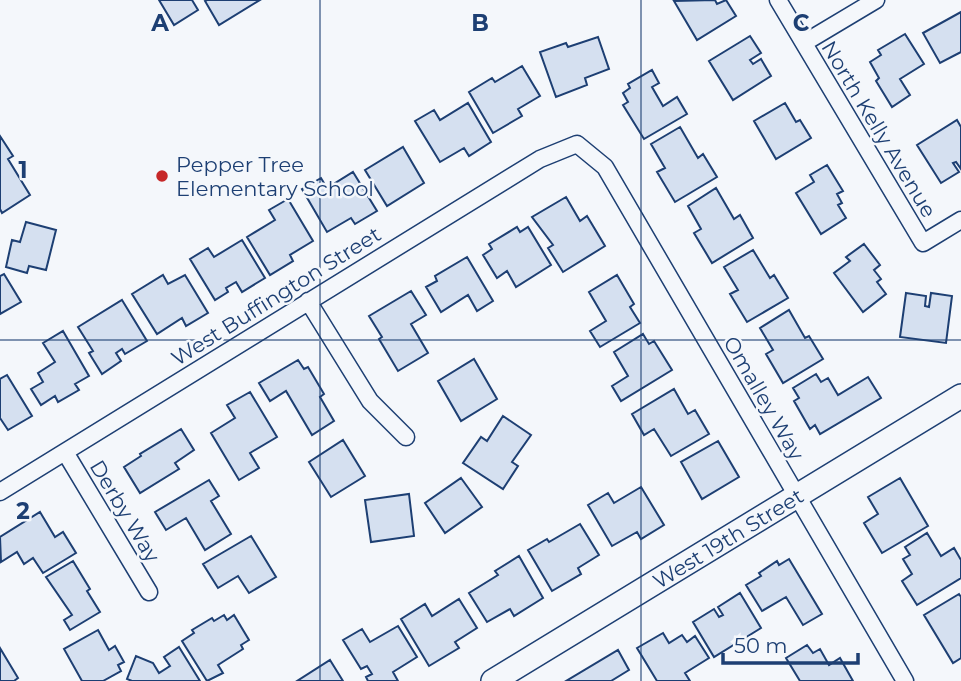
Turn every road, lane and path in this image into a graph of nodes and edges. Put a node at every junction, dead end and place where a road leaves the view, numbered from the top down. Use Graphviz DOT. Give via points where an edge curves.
graph roads {
  1 [pos="778,0"];
  2 [pos="876,0"];
  3 [pos="804,43"];
  4 [pos="578,144"];
  5 [pos="961,220"];
  6 [pos="308,301"];
  7 [pos="961,396"];
  8 [pos="406,437"];
  9 [pos="65,452"];
  10 [pos="0,492"];
  11 [pos="797,497"];
  12 [pos="149,592"];
  13 [pos="498,680"];
  14 [pos="905,681"];
  1 -- 3 [label="street, North Kelly Avenue"];
  2 -- 3 [label="street"];
  3 -- 5 [label="street, North Kelly Avenue" via="923,243"];
  4 -- 6 [label="street, West Buffington Street" via="540,159"];
  4 -- 11 [label="street, Omalley Way" via="605,167"];
  6 -- 8 [label="street" via="370,401"];
  6 -- 9 [label="street, West Buffington Street"];
  7 -- 11 [label="main road, West 19th Street"];
  9 -- 10 [label="street, West Buffington Street"];
  9 -- 12 [label="street, Derby Way"];
  11 -- 13 [label="main road, West 19th Street"];
  11 -- 14 [label="street, Omalley Way"];
}
